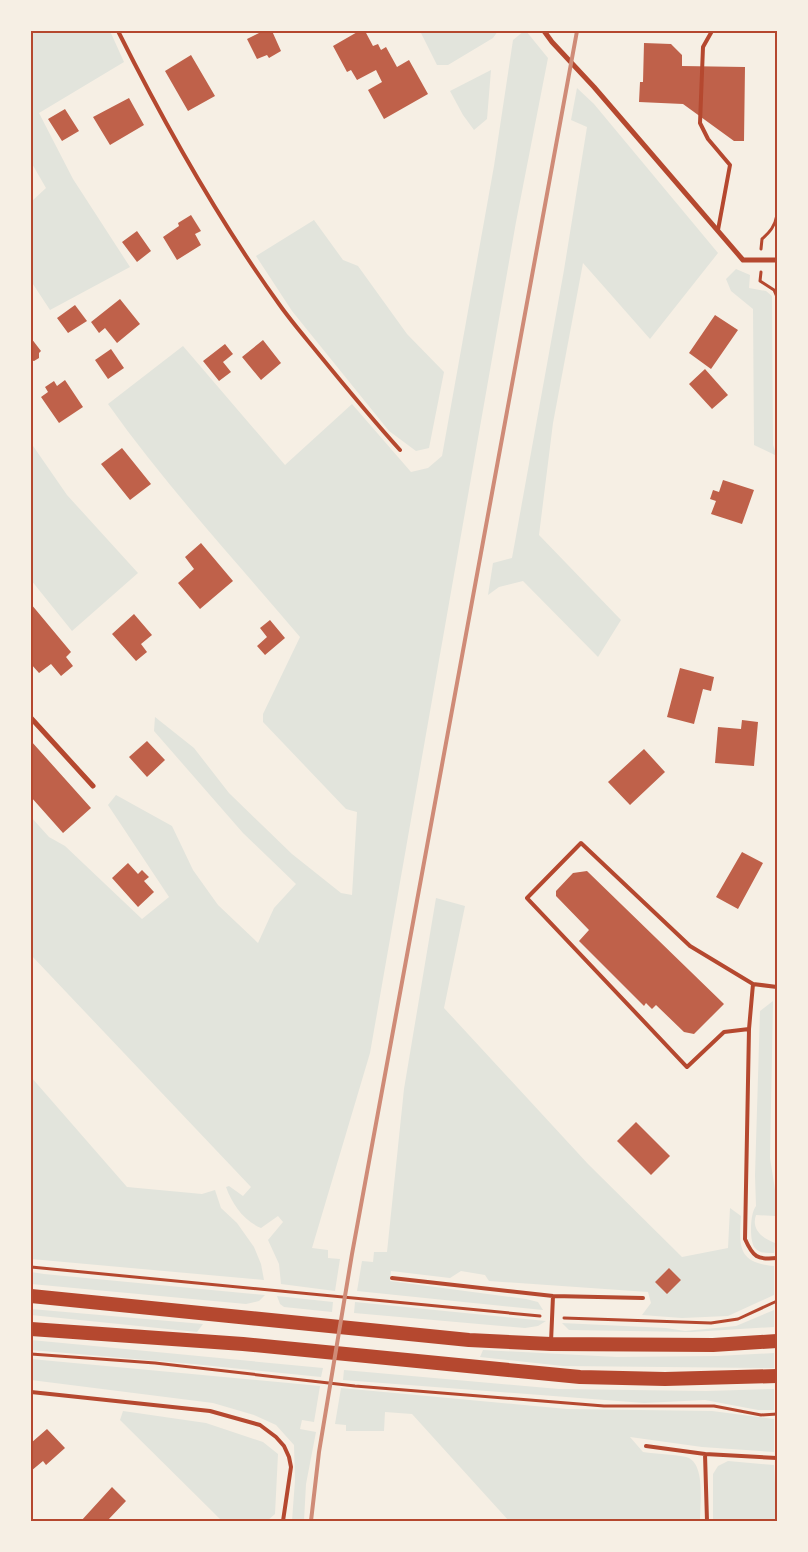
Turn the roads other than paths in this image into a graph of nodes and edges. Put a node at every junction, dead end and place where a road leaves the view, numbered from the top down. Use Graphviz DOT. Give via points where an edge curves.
graph roads {
  1 [pos="118,31"];
  2 [pos="544,31"];
  3 [pos="712,31"];
  4 [pos="718,230"];
  5 [pos="777,260"];
  6 [pos="400,450"];
  7 [pos="31,718"];
  8 [pos="93,786"];
  9 [pos="753,984"];
  10 [pos="777,988"];
  11 [pos="749,1030"];
  12 [pos="777,1258"];
  13 [pos="392,1278"];
  14 [pos="31,1296"];
  15 [pos="553,1296"];
  16 [pos="643,1298"];
  17 [pos="31,1329"];
  18 [pos="777,1341"];
  19 [pos="550,1344"];
  20 [pos="777,1376"];
  21 [pos="31,1392"];
  22 [pos="646,1446"];
  23 [pos="705,1454"];
  24 [pos="777,1458"];
  25 [pos="283,1521"];
  26 [pos="706,1521"];
  1 -- 6 [label="lane" via="184,154 279,305"];
  2 -- 4 [label="street"];
  3 -- 4 [label="lane" via="703,47 700,123 708,139 730,165"];
  4 -- 5 [label="street" via="743,260"];
  7 -- 8 [label="street"];
  9 -- 10 [label="lane"];
  9 -- 11 [label="lane"];
  9 -- 11 [label="lane" via="690,946 582,843 527,898 687,1067 724,1032"];
  11 -- 12 [label="lane" via="746,1239 751,1252 763,1260"];
  13 -- 15 [label="lane"];
  14 -- 19 [label="highway" via="469,1340"];
  15 -- 16 [label="lane"];
  15 -- 19 [label="lane"];
  17 -- 20 [label="highway" via="243,1344 580,1377"];
  18 -- 19 [label="highway"];
  21 -- 25 [label="lane" via="210,1412 260,1425 276,1437 289,1457 291,1467"];
  22 -- 23 [label="lane"];
  23 -- 24 [label="lane"];
  23 -- 26 [label="lane"];
}
